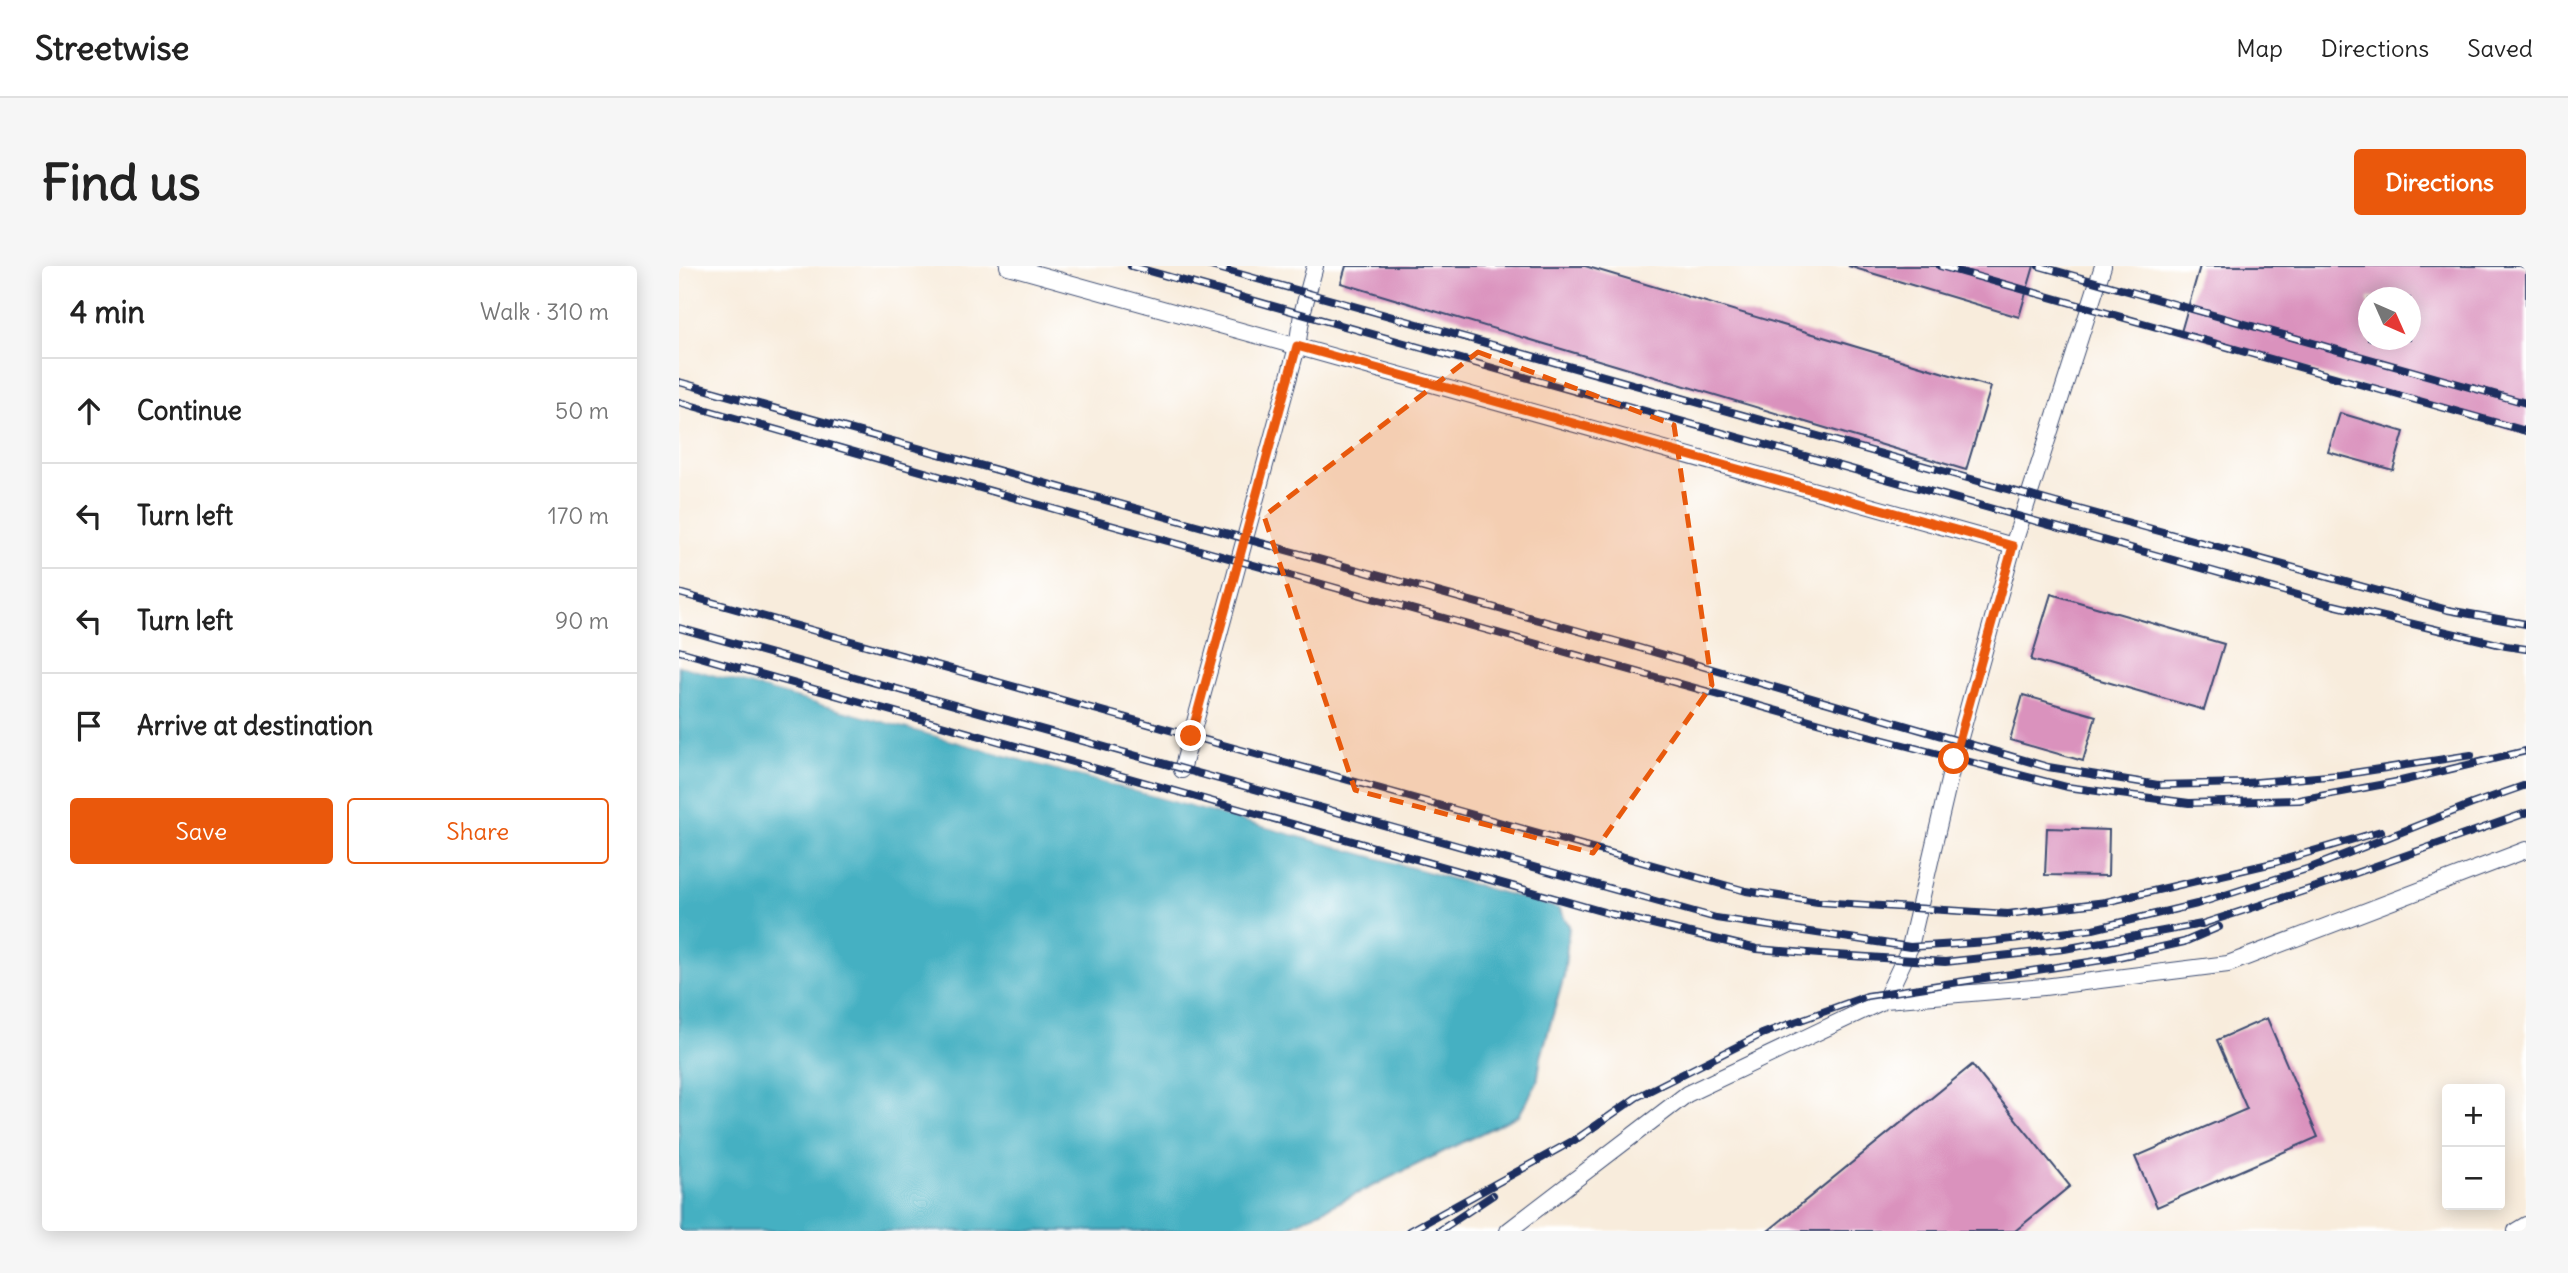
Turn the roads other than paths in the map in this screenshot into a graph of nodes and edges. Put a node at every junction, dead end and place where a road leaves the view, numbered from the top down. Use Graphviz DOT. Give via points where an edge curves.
graph roads {
  1 [pos="1008,266"];
  2 [pos="1315,266"];
  3 [pos="2103,266"];
  4 [pos="1297,346"];
  5 [pos="2013,546"];
  6 [pos="1182,770"];
  7 [pos="2526,850"];
  8 [pos="1885,1000"];
  9 [pos="2526,1225"];
  10 [pos="1508,1231"];
  11 [pos="2516,1231"];
  1 -- 4 [label="lane"];
  2 -- 4 [label="lane"];
  3 -- 5 [label="lane"];
  4 -- 5 [label="lane"];
  4 -- 6 [label="lane"];
  5 -- 8 [label="lane" via="1954,759 1910,947"];
  7 -- 8 [label="lane" via="2228,964 2043,987"];
  8 -- 10 [label="lane" via="1686,1094"];
  9 -- 11 [label="lane"];
}
